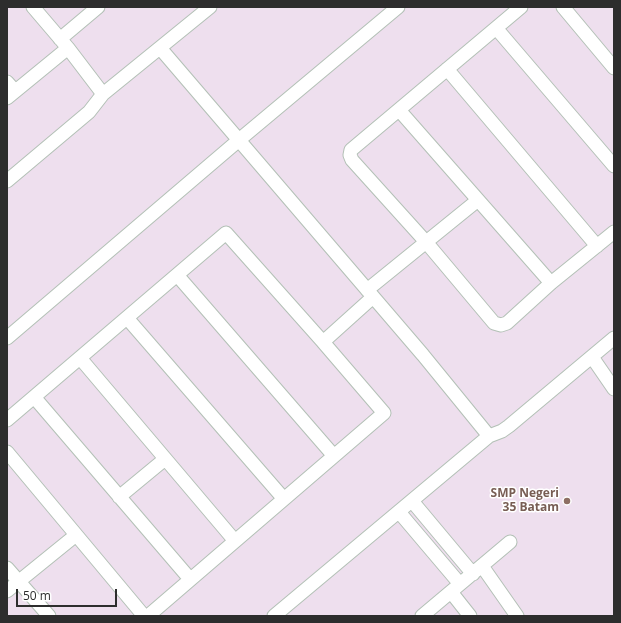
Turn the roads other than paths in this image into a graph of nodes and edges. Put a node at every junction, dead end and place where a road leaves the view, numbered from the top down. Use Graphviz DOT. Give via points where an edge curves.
graph roads {
  1 [pos="33,7"];
  2 [pos="98,7"];
  3 [pos="398,7"];
  4 [pos="521,7"];
  5 [pos="563,7"];
  6 [pos="208,8"];
  7 [pos="496,28"];
  8 [pos="64,44"];
  9 [pos="160,48"];
  10 [pos="614,68"];
  11 [pos="447,70"];
  12 [pos="10,90"];
  13 [pos="103,94"];
  14 [pos="399,110"];
  15 [pos="239,140"];
  16 [pos="614,166"];
  17 [pos="7,181"];
  18 [pos="478,200"];
  19 [pos="614,232"];
  20 [pos="426,242"];
  21 [pos="597,246"];
  22 [pos="177,275"];
  23 [pos="551,283"];
  24 [pos="370,293"];
  25 [pos="127,318"];
  26 [pos="7,338"];
  27 [pos="614,338"];
  28 [pos="323,342"];
  29 [pos="592,356"];
  30 [pos="80,358"];
  31 [pos="614,389"];
  32 [pos="34,397"];
  33 [pos="7,420"];
  34 [pos="489,436"];
  35 [pos="7,452"];
  36 [pos="334,456"];
  37 [pos="165,459"];
  38 [pos="119,497"];
  39 [pos="284,499"];
  40 [pos="412,501"];
  41 [pos="399,512"];
  42 [pos="76,535"];
  43 [pos="235,541"];
  44 [pos="510,542"];
  45 [pos="7,568"];
  46 [pos="477,570"];
  47 [pos="190,579"];
  48 [pos="19,581"];
  49 [pos="455,588"];
  50 [pos="7,591"];
  51 [pos="48,616"];
  52 [pos="144,616"];
  53 [pos="148,616"];
  54 [pos="274,616"];
  55 [pos="422,616"];
  56 [pos="470,616"];
  57 [pos="517,616"];
  1 -- 8 [label="street"];
  2 -- 8 [label="street"];
  3 -- 15 [label="street"];
  4 -- 7 [label="street"];
  5 -- 10 [label="street"];
  6 -- 9 [label="street"];
  7 -- 11 [label="street"];
  7 -- 16 [label="street"];
  8 -- 12 [label="street"];
  8 -- 13 [label="street"];
  9 -- 13 [label="street"];
  9 -- 15 [label="street"];
  11 -- 14 [label="street"];
  11 -- 21 [label="street"];
  13 -- 17 [label="street" via="90,112"];
  14 -- 18 [label="street"];
  14 -- 20 [label="street" via="351,150 350,155"];
  15 -- 24 [label="street"];
  15 -- 26 [label="street"];
  18 -- 20 [label="street"];
  18 -- 23 [label="street"];
  19 -- 21 [label="street"];
  20 -- 23 [label="street" via="494,323 507,323"];
  20 -- 24 [label="street"];
  21 -- 23 [label="street"];
  22 -- 25 [label="street"];
  22 -- 28 [label="street" via="226,233"];
  22 -- 36 [label="street"];
  24 -- 28 [label="street"];
  24 -- 34 [label="street"];
  25 -- 30 [label="street"];
  25 -- 39 [label="street"];
  27 -- 29 [label="street"];
  28 -- 36 [label="street" via="384,413"];
  29 -- 31 [label="street"];
  29 -- 34 [label="street" via="506,428"];
  30 -- 32 [label="street"];
  30 -- 37 [label="street"];
  32 -- 33 [label="street"];
  32 -- 38 [label="street"];
  34 -- 40 [label="street"];
  35 -- 42 [label="street"];
  36 -- 39 [label="street"];
  37 -- 38 [label="street"];
  37 -- 43 [label="street"];
  38 -- 47 [label="street"];
  39 -- 43 [label="street"];
  40 -- 41 [label="street"];
  40 -- 46 [label="street"];
  41 -- 49 [label="street"];
  41 -- 54 [label="street"];
  42 -- 48 [label="street"];
  42 -- 52 [label="street"];
  43 -- 47 [label="street"];
  44 -- 46 [label="street"];
  45 -- 48 [label="street"];
  46 -- 49 [label="street"];
  46 -- 57 [label="street"];
  47 -- 53 [label="street"];
  48 -- 50 [label="street"];
  48 -- 51 [label="street"];
  49 -- 55 [label="street"];
  49 -- 56 [label="street"];
}
